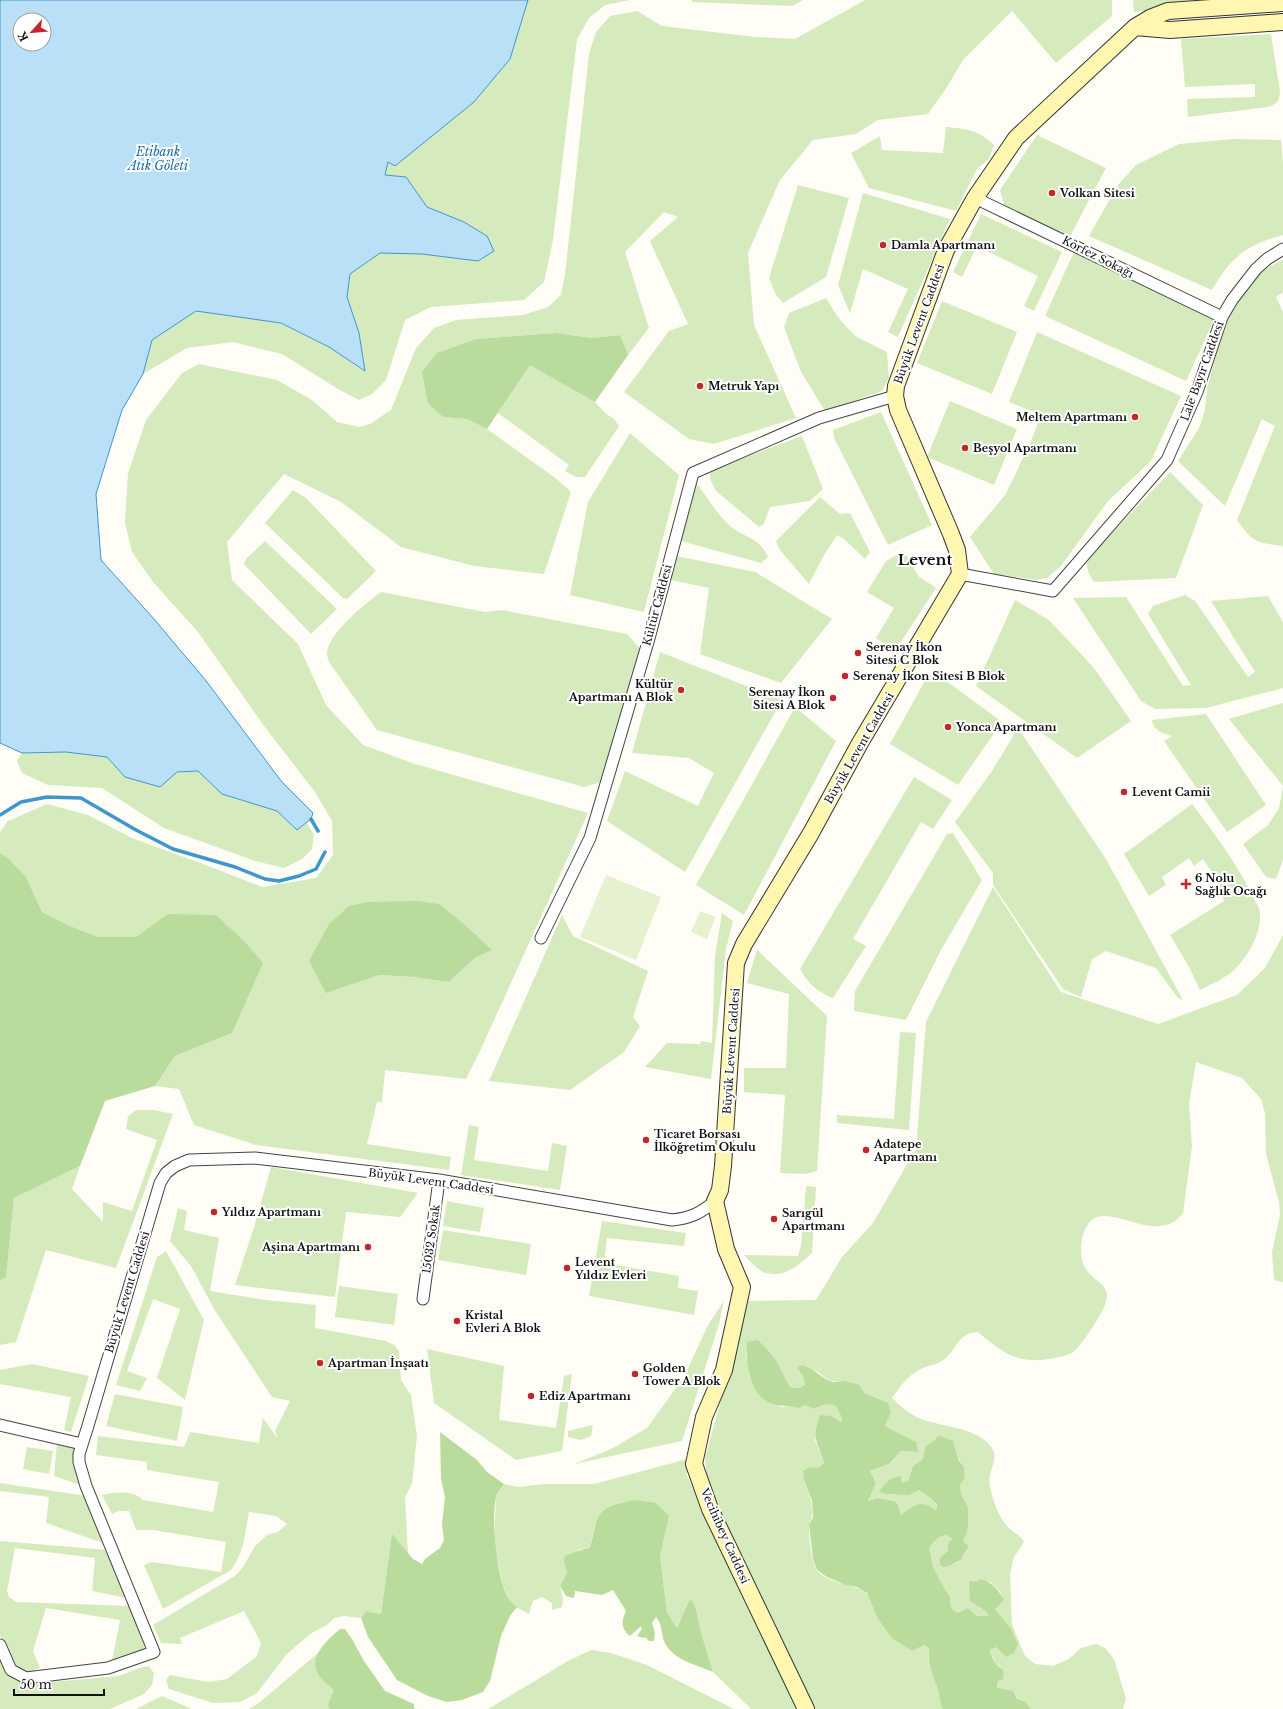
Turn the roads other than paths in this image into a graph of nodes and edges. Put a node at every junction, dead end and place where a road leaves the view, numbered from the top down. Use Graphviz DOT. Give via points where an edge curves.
graph roads {
  1 [pos="1283,4"];
  2 [pos="1283,22"];
  3 [pos="1135,27"];
  4 [pos="975,198"];
  5 [pos="1283,250"];
  6 [pos="1222,317"];
  7 [pos="895,396"];
  8 [pos="960,574"];
  9 [pos="540,938"];
  10 [pos="439,1180"];
  11 [pos="715,1201"];
  12 [pos="423,1298"];
  13 [pos="0,1425"];
  14 [pos="82,1444"];
  15 [pos="0,1644"];
  16 [pos="806,1709"];
  1 -- 3 [label="street, Büyük Levent Caddesi" via="1168,11"];
  2 -- 3 [label="street" via="1170,30"];
  3 -- 4 [label="street, Büyük Levent Caddesi" via="1016,138"];
  4 -- 6 [label="street, Körfez Sokağı"];
  4 -- 7 [label="street, Büyük Levent Caddesi" via="946,250 900,372"];
  5 -- 6 [label="street, Lale Bayır Caddesi" via="1256,268"];
  6 -- 8 [label="street, Lale Bayır Caddesi" via="1197,392 1167,460 1053,591"];
  7 -- 8 [label="street, Büyük Levent Caddesi" via="898,410 957,550"];
  7 -- 9 [label="street, Kültür Caddesi" via="819,418 693,472 648,642 590,838"];
  8 -- 11 [label="street, Büyük Levent Caddesi" via="739,953 736,963 723,1166 720,1190"];
  10 -- 11 [label="street, Büyük Levent Caddesi" via="672,1220 696,1216"];
  10 -- 12 [label="street, 15032 Sokak"];
  10 -- 14 [label="street, Büyük Levent Caddesi" via="255,1158 202,1158 175,1166 166,1173 160,1183"];
  11 -- 16 [label="street, Vecihibey Caddesi" via="726,1249 742,1287 724,1370 704,1417 694,1464 710,1509"];
  13 -- 14 [label="street"];
  14 -- 15 [label="street, Büyük Levent Caddesi" via="79,1462 86,1486 154,1652 108,1668 26,1678 11,1670"];
}
